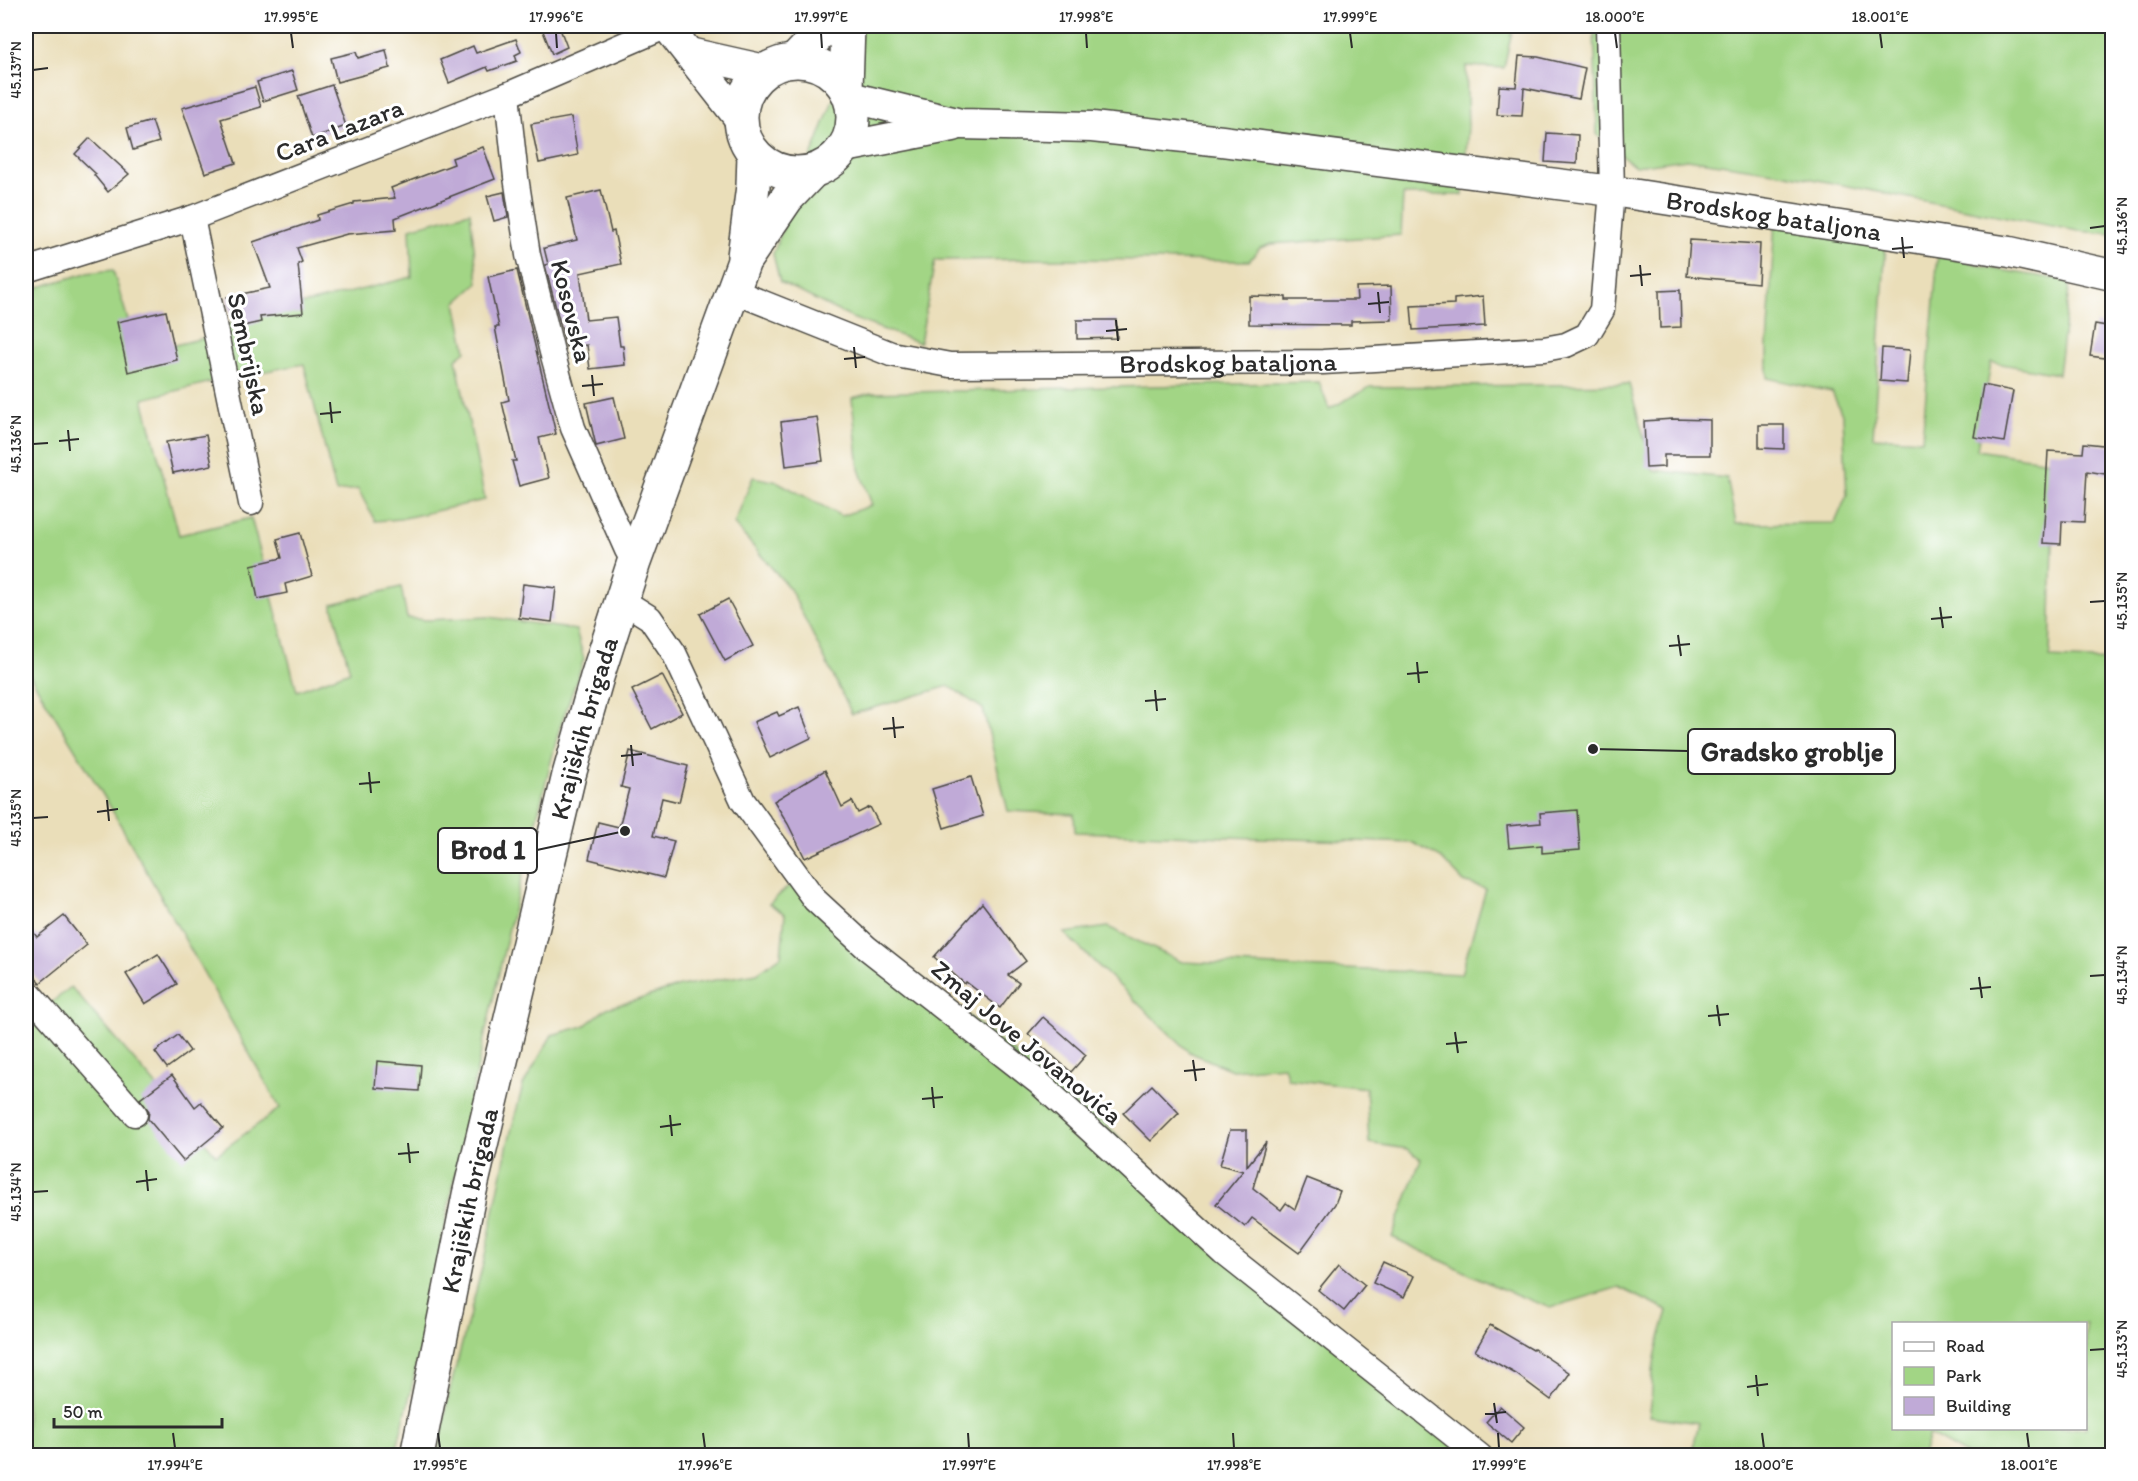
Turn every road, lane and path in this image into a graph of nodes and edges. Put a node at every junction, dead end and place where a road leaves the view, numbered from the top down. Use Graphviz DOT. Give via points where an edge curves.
graph roads {
  1 [pos="667,26"];
  2 [pos="827,26"];
  3 [pos="848,26"];
  4 [pos="1608,26"];
  5 [pos="689,53"];
  6 [pos="780,65"];
  7 [pos="848,92"];
  8 [pos="507,95"];
  9 [pos="740,119"];
  10 [pos="961,124"];
  11 [pos="845,147"];
  12 [pos="754,154"];
  13 [pos="812,172"];
  14 [pos="1612,191"];
  15 [pos="192,218"];
  16 [pos="26,270"];
  17 [pos="2112,275"];
  18 [pos="738,276"];
  19 [pos="251,503"];
  20 [pos="634,562"];
  21 [pos="623,601"];
  22 [pos="26,990"];
  23 [pos="135,1114"];
  24 [pos="417,1455"];
  25 [pos="1480,1455"];
  1 -- 5 [label="street"];
  1 -- 8 [label="street, Cara Lazara"];
  2 -- 6 [label="main road"];
  3 -- 7 [label="main road"];
  4 -- 14 [label="street, Brodskog bataljona"];
  5 -- 6 [label="street"];
  5 -- 9 [label="street"];
  6 -- 7 [label="main road" via="810,62 824,67 837,76"];
  6 -- 9 [label="main road" via="753,81 745,94"];
  7 -- 10 [label="street, Brodskog bataljona"];
  7 -- 11 [label="main road" via="854,114"];
  8 -- 15 [label="street, Cara Lazara"];
  8 -- 20 [label="street, Kosovska" via="528,255 552,352 573,429"];
  9 -- 12 [label="main road" via="745,141"];
  10 -- 11 [label="street, Brodskog bataljona"];
  10 -- 14 [label="street, Brodskog bataljona" via="1092,127"];
  11 -- 13 [label="main road" via="831,163"];
  12 -- 13 [label="main road" via="770,167 791,173"];
  12 -- 18 [label="main road, Krajiških brigada" via="753,186"];
  13 -- 18 [label="main road, Krajiških brigada" via="787,198"];
  14 -- 17 [label="street, Brodskog bataljona" via="2010,252"];
  14 -- 18 [label="street, Brodskog bataljona" via="1602,310 1587,335 1566,345 1544,349 1323,362 950,365 891,354"];
  15 -- 16 [label="street, Cara Lazara"];
  15 -- 19 [label="street, Sembrijska"];
  18 -- 20 [label="main road, Krajiških brigada"];
  20 -- 21 [label="main road, Krajiških brigada"];
  21 -- 24 [label="main road, Krajiških brigada" via="566,787 469,1195"];
  21 -- 25 [label="street, Zmaj Jove Jovanovića" via="650,618 674,652 743,801 815,900 867,948 1038,1082 1224,1253"];
  22 -- 23 [label="street"];
}
